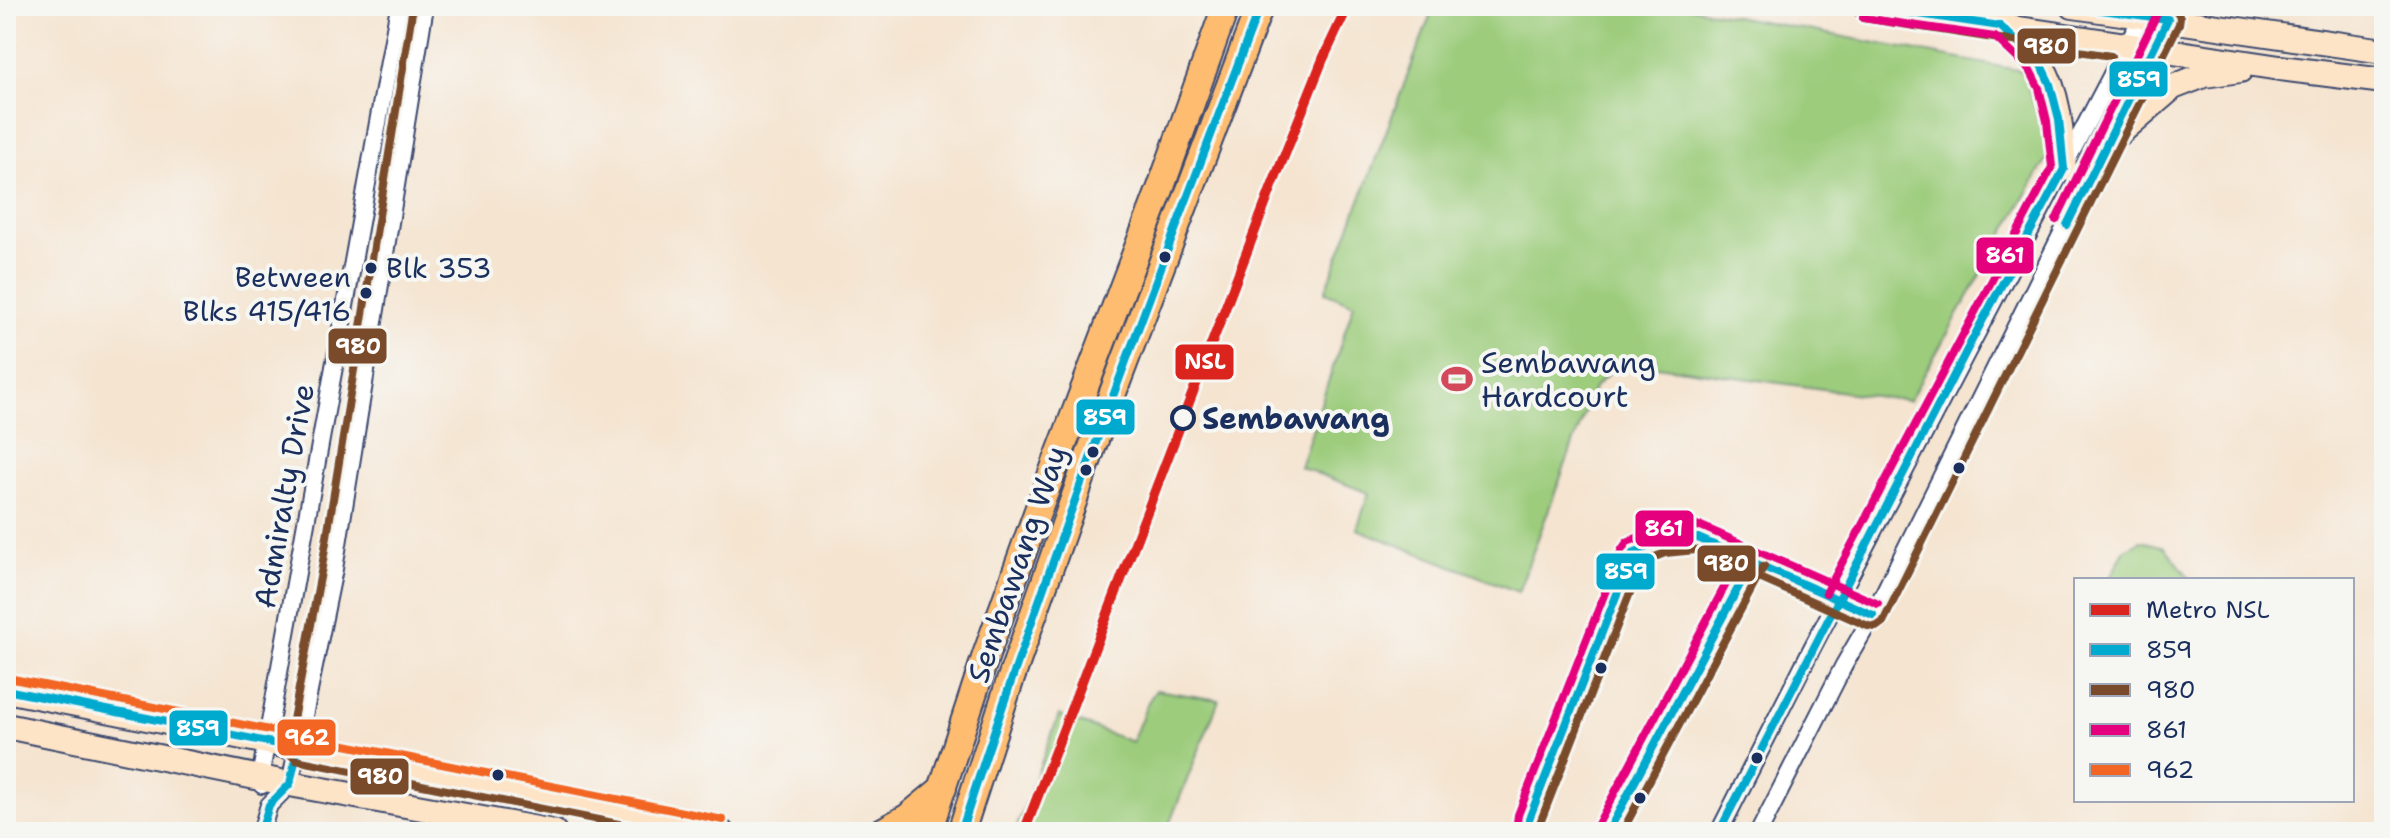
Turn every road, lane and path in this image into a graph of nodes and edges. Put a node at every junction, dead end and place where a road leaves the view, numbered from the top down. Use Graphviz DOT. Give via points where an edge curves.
graph roads {
  1 [pos="399,6"];
  2 [pos="425,6"];
  3 [pos="1211,6"];
  4 [pos="1226,6"];
  5 [pos="1260,6"];
  6 [pos="1865,6"];
  7 [pos="2073,6"];
  8 [pos="2142,17"];
  9 [pos="2168,19"];
  10 [pos="2000,26"];
  11 [pos="2284,37"];
  12 [pos="1211,43"];
  13 [pos="2127,46"];
  14 [pos="2155,50"];
  15 [pos="2384,51"];
  16 [pos="2271,67"];
  17 [pos="2384,81"];
  18 [pos="2107,144"];
  19 [pos="2064,169"];
  20 [pos="6,690"];
  21 [pos="6,726"];
  22 [pos="266,743"];
  23 [pos="298,748"];
  24 [pos="260,778"];
  25 [pos="290,784"];
  26 [pos="945,787"];
  27 [pos="269,805"];
  28 [pos="261,832"];
  29 [pos="554,832"];
  30 [pos="721,832"];
  31 [pos="881,832"];
  32 [pos="928,832"];
  33 [pos="961,832"];
  34 [pos="1719,832"];
  35 [pos="1759,832"];
  1 -- 22 [label="street, Admiralty Drive"];
  2 -- 23 [label="street, Admiralty Drive" via="334,569"];
  3 -- 12 [label="main road"];
  4 -- 12 [label="main road, Sembawang Way"];
  5 -- 33 [label="main road, Sembawang Way" via="1093,445"];
  6 -- 10 [label="main road"];
  7 -- 8 [label="main road"];
  8 -- 9 [label="main road"];
  8 -- 13 [label="street"];
  9 -- 11 [label="main road"];
  9 -- 14 [label="street"];
  10 -- 13 [label="main road"];
  10 -- 19 [label="main road" via="2045,73 2059,119"];
  11 -- 15 [label="main road"];
  11 -- 16 [label="main road" via="2278,39"];
  12 -- 26 [label="main road, Sembawang Way" via="1031,527"];
  13 -- 14 [label="main road"];
  13 -- 19 [label="street"];
  14 -- 16 [label="main road"];
  14 -- 18 [label="street"];
  16 -- 17 [label="main road"];
  16 -- 18 [label="main road" via="2204,75 2173,87"];
  18 -- 35 [label="street"];
  19 -- 34 [label="street"];
  20 -- 22 [label="main road"];
  21 -- 24 [label="main road"];
  22 -- 23 [label="main road"];
  22 -- 24 [label="street, Admiralty Drive"];
  23 -- 25 [label="street, Admiralty Drive"];
  23 -- 30 [label="main road"];
  24 -- 25 [label="main road"];
  24 -- 27 [label="street, Admiralty Drive"];
  25 -- 27 [label="street"];
  25 -- 29 [label="main road"];
  26 -- 31 [label="main road"];
  26 -- 32 [label="main road, Sembawang Way"];
  27 -- 28 [label="street"];
}
